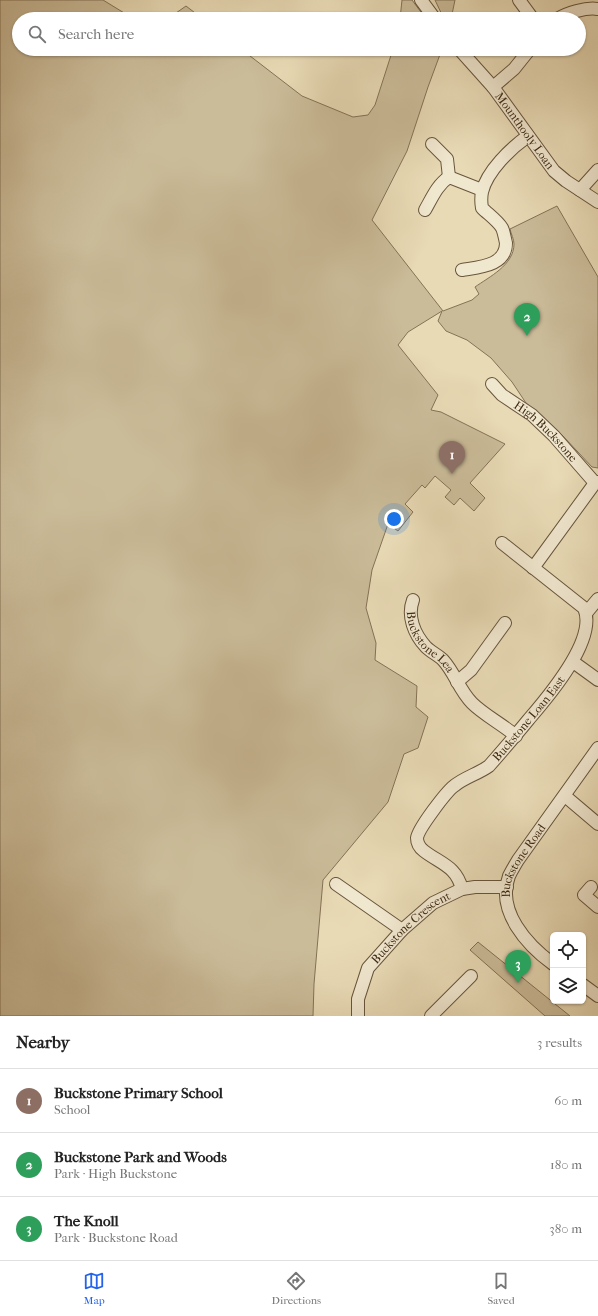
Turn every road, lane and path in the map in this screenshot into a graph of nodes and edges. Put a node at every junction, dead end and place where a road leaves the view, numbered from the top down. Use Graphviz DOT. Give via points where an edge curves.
graph roads {
  1 [pos="421,0"];
  2 [pos="519,0"];
  3 [pos="596,6"];
  4 [pos="430,12"];
  5 [pos="528,12"];
  6 [pos="573,12"];
  7 [pos="466,56"];
  8 [pos="524,56"];
  9 [pos="493,87"];
  10 [pos="528,136"];
  11 [pos="432,144"];
  12 [pos="598,170"];
  13 [pos="449,177"];
  14 [pos="482,190"];
  15 [pos="580,190"];
  16 [pos="598,202"];
  17 [pos="424,210"];
  18 [pos="462,270"];
  19 [pos="491,382"];
  20 [pos="597,483"];
  21 [pos="502,543"];
  22 [pos="533,568"];
  23 [pos="598,599"];
  24 [pos="413,600"];
  25 [pos="587,612"];
  26 [pos="499,628"];
  27 [pos="576,664"];
  28 [pos="598,680"];
  29 [pos="457,682"];
  30 [pos="516,736"];
  31 [pos="598,748"];
  32 [pos="565,796"];
  33 [pos="598,824"];
  34 [pos="336,884"];
  35 [pos="507,887"];
  36 [pos="591,887"];
  37 [pos="462,889"];
  38 [pos="598,907"];
  39 [pos="402,930"];
  40 [pos="550,961"];
  41 [pos="471,976"];
  42 [pos="586,988"];
  43 [pos="598,996"];
  44 [pos="358,1016"];
  45 [pos="431,1016"];
  1 -- 4 [label="street"];
  2 -- 5 [label="street"];
  3 -- 6 [label="street"];
  7 -- 9 [label="street, Mounthooly Loan"];
  8 -- 9 [label="street"];
  9 -- 10 [label="street, Mounthooly Loan"];
  10 -- 14 [label="street" via="504,156"];
  10 -- 15 [label="street, Mounthooly Loan" via="554,171"];
  11 -- 13 [label="street" via="447,159"];
  12 -- 15 [label="street"];
  13 -- 14 [label="street"];
  13 -- 17 [label="street"];
  14 -- 18 [label="street" via="482,208 502,228 506,251 494,263"];
  15 -- 16 [label="street, Mounthooly Loan"];
  19 -- 20 [label="street, High Buckstone" via="502,395 532,415"];
  20 -- 22 [label="street"];
  21 -- 22 [label="street"];
  22 -- 25 [label="street"];
  23 -- 25 [label="street"];
  24 -- 29 [label="street, Buckstone Lea" via="410,607 412,624 419,638 452,670"];
  25 -- 27 [label="street, Buckstone Loan East" via="590,619 589,630"];
  26 -- 29 [label="street, Buckstone Lea" via="471,670"];
  27 -- 28 [label="street"];
  27 -- 30 [label="street, Buckstone Loan East"];
  29 -- 30 [label="street, Buckstone Lea" via="472,703"];
  30 -- 37 [label="street, Buckstone Loan East" via="482,772 454,785 418,832 418,844 451,869"];
  31 -- 32 [label="street, Buckstone Road"];
  32 -- 33 [label="street"];
  32 -- 35 [label="street, Buckstone Road" via="518,860"];
  34 -- 39 [label="street"];
  35 -- 37 [label="street, Buckstone Crescent"];
  35 -- 40 [label="street, Buckstone Road" via="508,906 516,925 529,943"];
  36 -- 38 [label="street" via="584,895"];
  37 -- 39 [label="street, Buckstone Crescent" via="433,903"];
  39 -- 44 [label="street, Buckstone Crescent" via="368,968 358,999"];
  41 -- 45 [label="street"];
  42 -- 43 [label="street"];
}
